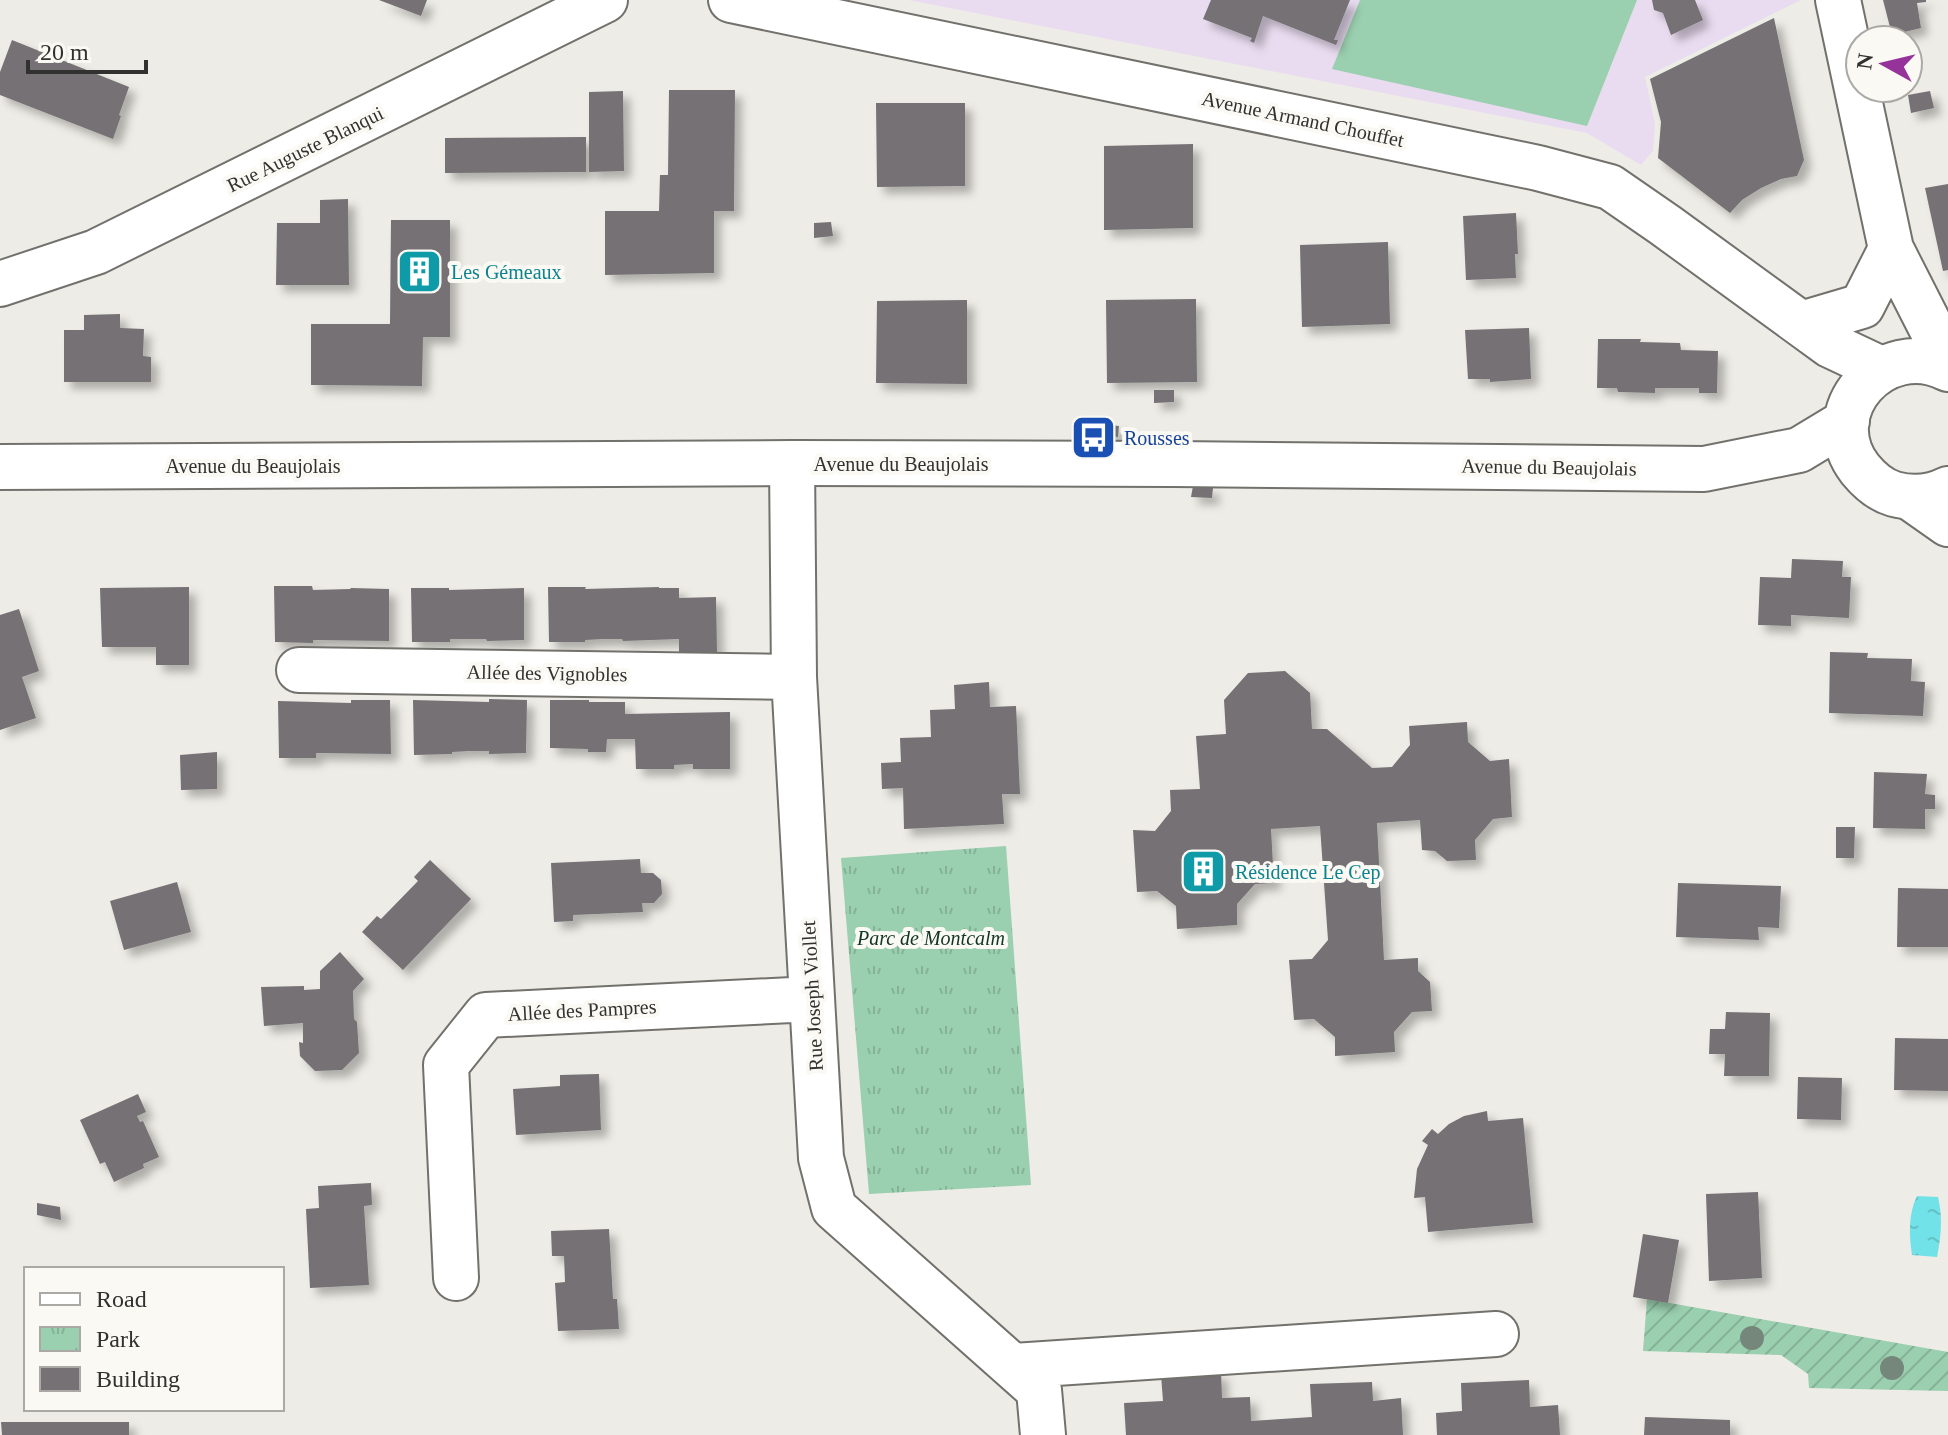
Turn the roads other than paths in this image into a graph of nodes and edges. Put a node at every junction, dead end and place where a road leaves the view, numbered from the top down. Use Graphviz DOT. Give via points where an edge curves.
graph roads {
  1 [pos="605,0"];
  2 [pos="731,0"];
  3 [pos="1838,0"];
  4 [pos="1891,249"];
  5 [pos="0,284"];
  6 [pos="1916,295"];
  7 [pos="1815,335"];
  8 [pos="1948,361"];
  9 [pos="1948,369"];
  10 [pos="1872,386"];
  11 [pos="1799,450"];
  12 [pos="792,463"];
  13 [pos="1856,463"];
  14 [pos="0,467"];
  15 [pos="1930,493"];
  16 [pos="1948,524"];
  17 [pos="299,670"];
  18 [pos="794,677"];
  19 [pos="812,999"];
  20 [pos="456,1278"];
  21 [pos="1496,1334"];
  22 [pos="1012,1366"];
  23 [pos="1043,1435"];
  1 -- 5 [label="street, Rue Auguste Blanqui" via="96,252"];
  2 -- 7 [label="street, Avenue Armand Chouffet" via="1610,187"];
  3 -- 4 [label="street"];
  4 -- 6 [label="street"];
  4 -- 7 [label="street" via="1862,306"];
  6 -- 8 [label="street"];
  6 -- 10 [label="street"];
  7 -- 10 [label="street, Avenue Armand Chouffet"];
  9 -- 10 [label="street, Avenue Armand Chouffet" via="1921,361"];
  10 -- 11 [label="street, Avenue du Beaujolais"];
  10 -- 13 [label="street" via="1848,443"];
  11 -- 12 [label="street, Avenue du Beaujolais" via="1704,469"];
  11 -- 13 [label="street, Avenue du Beaujolais"];
  12 -- 14 [label="street, Avenue du Beaujolais"];
  12 -- 18 [label="street, Rue Joseph Viollet"];
  13 -- 15 [label="street" via="1869,480 1889,492"];
  15 -- 16 [label="street"];
  17 -- 18 [label="street, Allée des Vignobles"];
  18 -- 19 [label="street, Rue Joseph Viollet"];
  19 -- 20 [label="street, Allée des Pampres" via="486,1015 446,1065"];
  19 -- 22 [label="street, Rue Joseph Viollet" via="821,1158 834,1208"];
  21 -- 22 [label="street"];
  22 -- 23 [label="street, Rue Joseph Viollet" via="1039,1390"];
}
